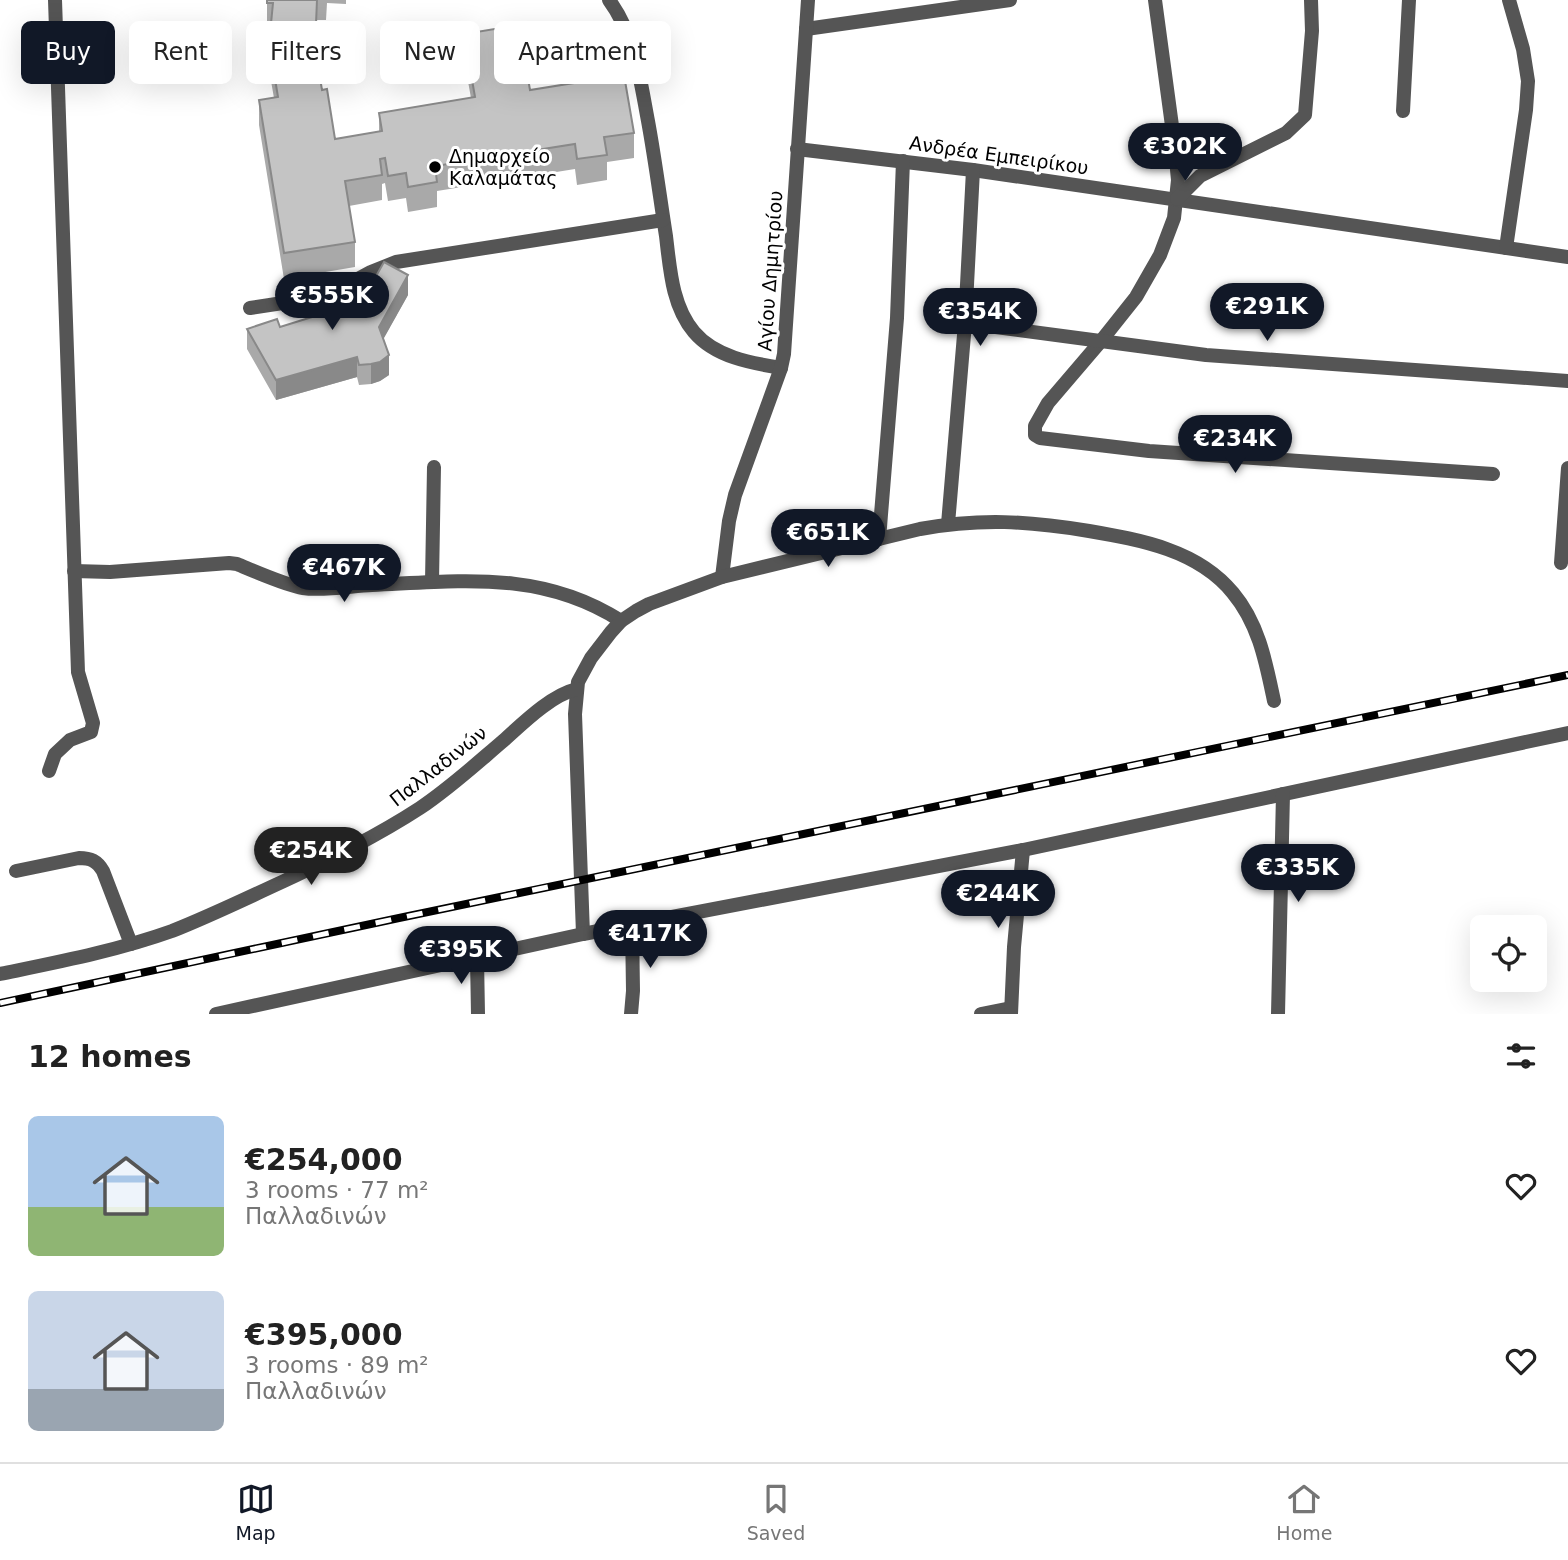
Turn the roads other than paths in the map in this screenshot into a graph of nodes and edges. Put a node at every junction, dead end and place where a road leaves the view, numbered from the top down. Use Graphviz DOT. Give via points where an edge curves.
graph roads {
  1 [pos="55,0"];
  2 [pos="609,0"];
  3 [pos="808,0"];
  4 [pos="1010,0"];
  5 [pos="1155,0"];
  6 [pos="1311,0"];
  7 [pos="1409,0"];
  8 [pos="1509,0"];
  9 [pos="806,29"];
  10 [pos="1403,111"];
  11 [pos="797,149"];
  12 [pos="904,161"];
  13 [pos="973,170"];
  14 [pos="1177,199"];
  15 [pos="663,220"];
  16 [pos="1506,248"];
  17 [pos="1568,257"];
  18 [pos="250,308"];
  19 [pos="965,323"];
  20 [pos="1101,341"];
  21 [pos="781,368"];
  22 [pos="1568,381"];
  23 [pos="434,467"];
  24 [pos="1568,468"];
  25 [pos="1493,474"];
  26 [pos="948,524"];
  27 [pos="879,539"];
  28 [pos="1561,563"];
  29 [pos="74,570"];
  30 [pos="722,577"];
  31 [pos="432,582"];
  32 [pos="621,621"];
  33 [pos="576,689"];
  34 [pos="1275,701"];
  35 [pos="1568,733"];
  36 [pos="49,771"];
  37 [pos="1283,794"];
  38 [pos="1024,850"];
  39 [pos="16,871"];
  40 [pos="632,924"];
  41 [pos="583,934"];
  42 [pos="131,944"];
  43 [pos="477,958"];
  44 [pos="0,974"];
  45 [pos="1011,1011"];
  46 [pos="216,1014"];
  47 [pos="478,1014"];
  48 [pos="631,1014"];
  49 [pos="981,1014"];
  50 [pos="1278,1014"];
  1 -- 29 [label="street"];
  2 -- 15 [label="street" via="625,26 640,79"];
  3 -- 9 [label="street, Αγίου Δημητρίου"];
  4 -- 9 [label="street"];
  5 -- 14 [label="street" via="1175,148"];
  6 -- 14 [label="street" via="1305,115 1286,133 1200,176"];
  7 -- 10 [label="street"];
  8 -- 16 [label="street" via="1528,81"];
  9 -- 11 [label="street, Αγίου Δημητρίου"];
  11 -- 12 [label="street, Ανδρέα Εμπειρίκου"];
  11 -- 21 [label="street, Αγίου Δημητρίου"];
  12 -- 13 [label="street, Ανδρέα Εμπειρίκου"];
  12 -- 27 [label="street"];
  13 -- 14 [label="street, Ανδρέα Εμπειρίκου"];
  13 -- 19 [label="street"];
  14 -- 16 [label="street, Ανδρέα Εμπειρίκου"];
  14 -- 20 [label="street" via="1166,241 1151,272"];
  15 -- 18 [label="street" via="396,262 336,291"];
  15 -- 21 [label="street" via="674,292 681,314 695,334 727,355"];
  16 -- 17 [label="street, Ανδρέα Εμπειρίκου"];
  19 -- 20 [label="street"];
  19 -- 26 [label="street"];
  20 -- 22 [label="street" via="1247,359"];
  20 -- 25 [label="street" via="1048,403 1035,425 1035,435 1149,451"];
  21 -- 30 [label="street, Αγίου Δημητρίου" via="734,495"];
  23 -- 31 [label="street"];
  24 -- 28 [label="street"];
  26 -- 27 [label="street"];
  26 -- 34 [label="street" via="1004,521 1056,526 1157,545 1190,559 1218,578 1245,610 1259,641"];
  27 -- 30 [label="street"];
  29 -- 31 [label="street" via="110,572 229,563 304,588"];
  29 -- 36 [label="street" via="78,672 93,723 91,732 70,740 55,754"];
  30 -- 32 [label="street" via="649,604"];
  31 -- 32 [label="street" via="493,581 547,589 589,602"];
  32 -- 33 [label="street" via="600,644"];
  33 -- 41 [label="street"];
  33 -- 42 [label="street, Παλλαδινών" via="546,705 458,780 389,827 204,918"];
  35 -- 37 [label="street"];
  37 -- 38 [label="street"];
  37 -- 50 [label="street"];
  38 -- 40 [label="street"];
  38 -- 45 [label="street"];
  39 -- 42 [label="street" via="79,858 98,863"];
  40 -- 41 [label="street"];
  40 -- 48 [label="street"];
  41 -- 43 [label="street"];
  42 -- 44 [label="street, Παλλαδινών"];
  43 -- 46 [label="street"];
  43 -- 47 [label="street"];
  45 -- 49 [label="street"];
}
